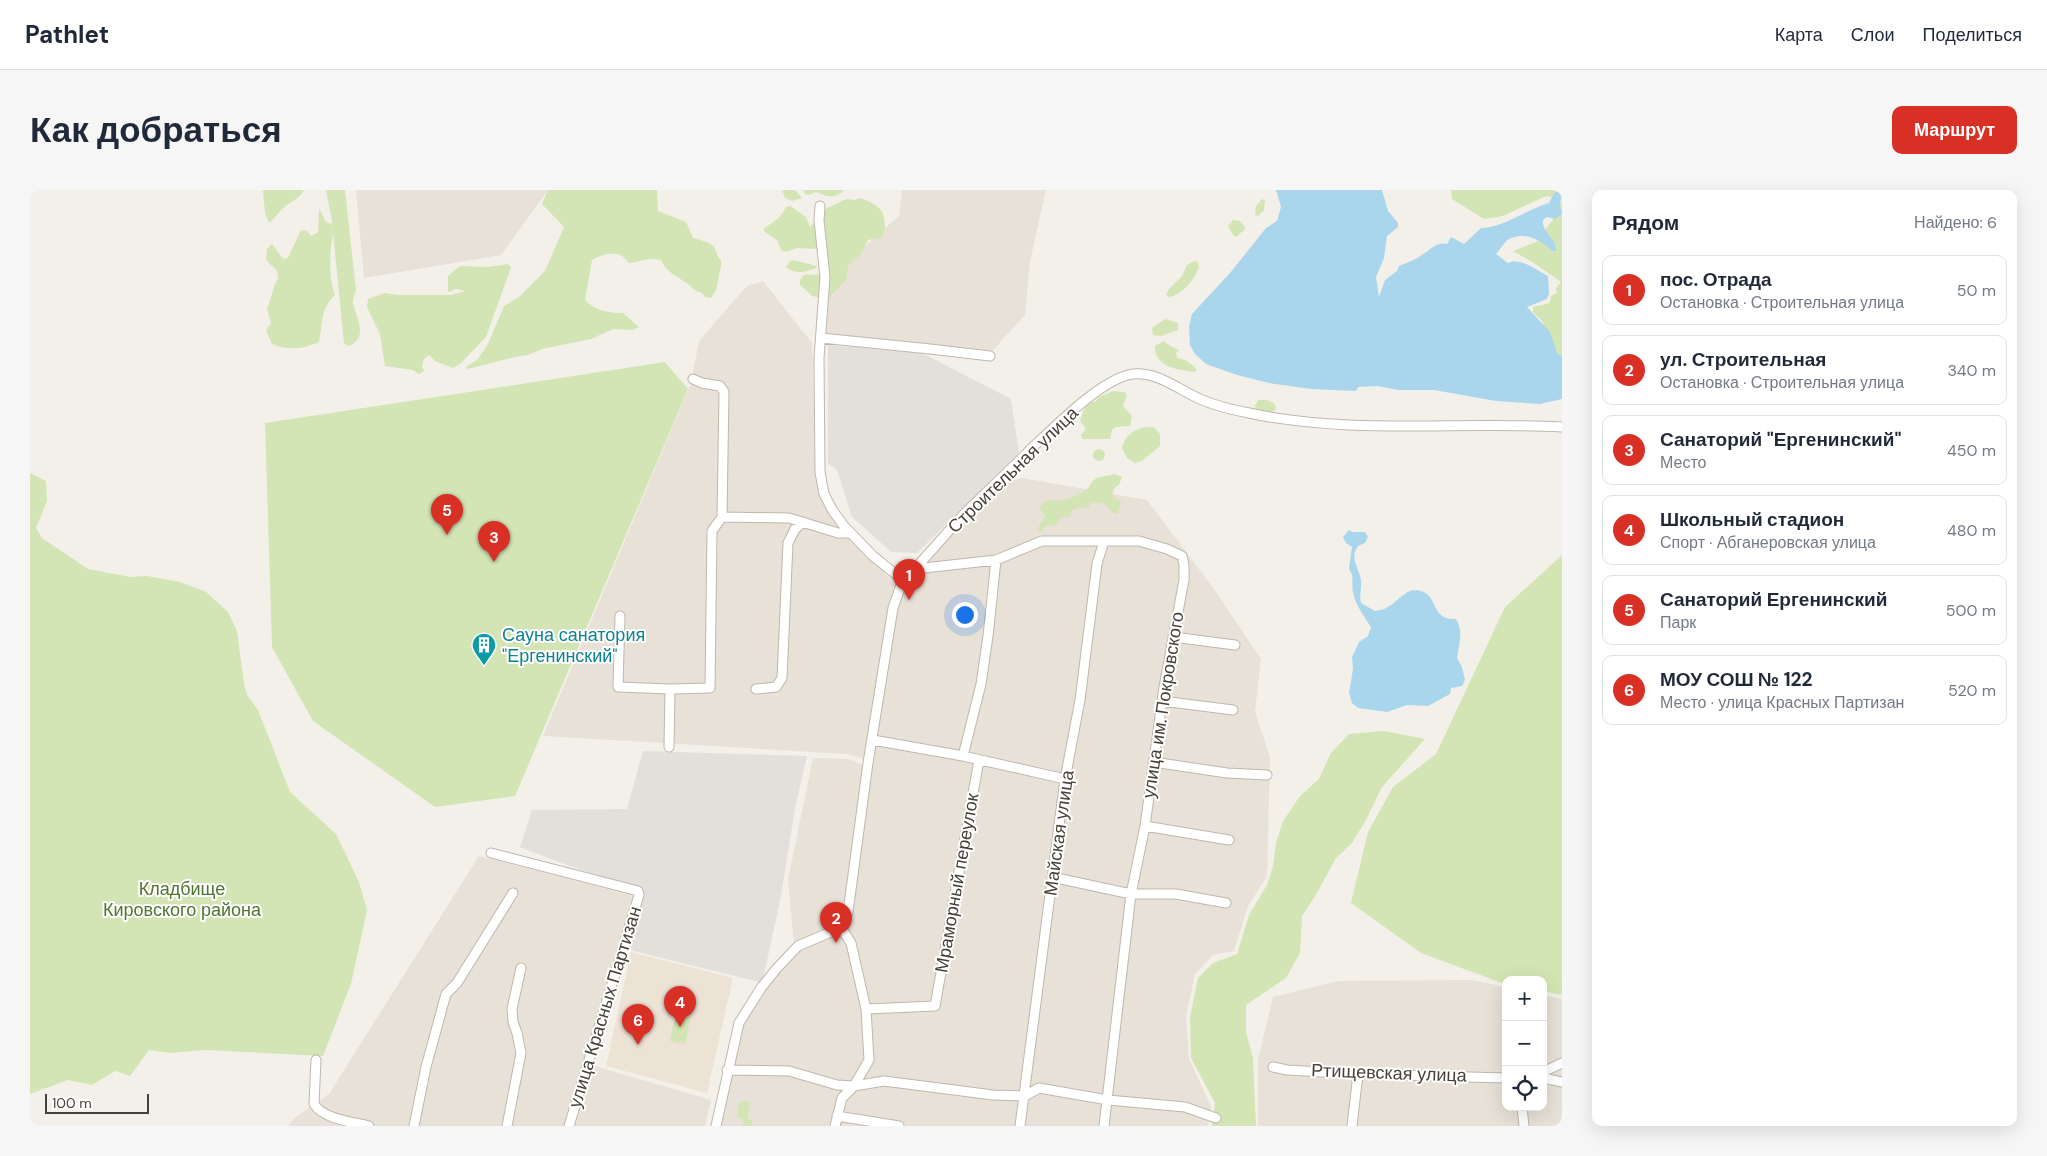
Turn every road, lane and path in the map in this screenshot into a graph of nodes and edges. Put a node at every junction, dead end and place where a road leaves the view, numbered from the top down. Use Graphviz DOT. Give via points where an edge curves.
graph roads {
  1 [pos="820,206"];
  2 [pos="821,338"];
  3 [pos="990,356"];
  4 [pos="694,379"];
  5 [pos="1562,427"];
  6 [pos="722,517"];
  7 [pos="803,522"];
  8 [pos="850,533"];
  9 [pos="1104,540"];
  10 [pos="996,560"];
  11 [pos="915,569"];
  12 [pos="904,581"];
  13 [pos="620,616"];
  14 [pos="1173,637"];
  15 [pos="1235,645"];
  16 [pos="670,689"];
  17 [pos="756,689"];
  18 [pos="1162,701"];
  19 [pos="1233,710"];
  20 [pos="873,740"];
  21 [pos="669,747"];
  22 [pos="964,756"];
  23 [pos="979,760"];
  24 [pos="1153,762"];
  25 [pos="1267,775"];
  26 [pos="1065,780"];
  27 [pos="1145,826"];
  28 [pos="1229,840"];
  29 [pos="491,853"];
  30 [pos="1052,877"];
  31 [pos="513,893"];
  32 [pos="1132,894"];
  33 [pos="1226,903"];
  34 [pos="840,926"];
  35 [pos="521,968"];
  36 [pos="866,1009"];
  37 [pos="316,1060"];
  38 [pos="1562,1063"];
  39 [pos="1273,1067"];
  40 [pos="727,1070"];
  41 [pos="1547,1070"];
  42 [pos="1358,1074"];
  43 [pos="1502,1078"];
  44 [pos="1547,1079"];
  45 [pos="1562,1082"];
  46 [pos="854,1086"];
  47 [pos="1025,1096"];
  48 [pos="1109,1100"];
  49 [pos="1522,1111"];
  50 [pos="837,1116"];
  51 [pos="1216,1118"];
  52 [pos="339,1122"];
  53 [pos="369,1126"];
  54 [pos="414,1126"];
  55 [pos="507,1126"];
  56 [pos="569,1126"];
  57 [pos="716,1126"];
  58 [pos="835,1126"];
  59 [pos="899,1126"];
  60 [pos="1020,1126"];
  61 [pos="1104,1126"];
  62 [pos="1352,1126"];
  63 [pos="1524,1126"];
  1 -- 2 [label="street" via="825,277"];
  2 -- 3 [label="street"];
  2 -- 8 [label="street" via="820,472 824,494"];
  4 -- 6 [label="street" via="720,386 724,392"];
  5 -- 11 [label="street, Строительная улица" via="1319,423 1270,417 1208,403 1149,376 1130,375 1109,384 1067,414 967,512"];
  6 -- 7 [label="street" via="789,518"];
  6 -- 16 [label="street" via="712,531 710,688"];
  7 -- 8 [label="street" via="838,533"];
  7 -- 17 [label="street" via="788,543 782,678 776,687"];
  8 -- 12 [label="street"];
  9 -- 10 [label="street, улица им. Покровского" via="1042,540"];
  9 -- 14 [label="street, улица им. Покровского" via="1139,541 1168,548 1182,556 1184,580"];
  9 -- 26 [label="street, Майская улица" via="1097,564 1080,700"];
  10 -- 11 [label="street, улица им. Покровского"];
  10 -- 22 [label="street" via="981,684"];
  11 -- 12 [label="street, Строительная улица"];
  12 -- 20 [label="street, Строительная улица" via="893,608"];
  13 -- 16 [label="street" via="618,687"];
  14 -- 15 [label="street"];
  14 -- 18 [label="street, улица им. Покровского"];
  16 -- 21 [label="street"];
  18 -- 19 [label="street"];
  18 -- 24 [label="street, улица им. Покровского"];
  20 -- 22 [label="street"];
  20 -- 34 [label="street, Строительная улица" via="852,894 848,912"];
  22 -- 23 [label="street"];
  23 -- 26 [label="street"];
  23 -- 36 [label="street, Мраморный переулок" via="935,1006"];
  24 -- 25 [label="street" via="1227,773"];
  24 -- 27 [label="street, улица им. Покровского"];
  26 -- 30 [label="street, Майская улица"];
  27 -- 28 [label="street"];
  27 -- 32 [label="street, улица им. Покровского"];
  29 -- 56 [label="street, улица Красных Партизан" via="638,890"];
  30 -- 32 [label="street"];
  30 -- 47 [label="street, Майская улица"];
  31 -- 54 [label="street" via="457,983 446,994"];
  32 -- 33 [label="street" via="1176,894"];
  32 -- 48 [label="street, улица им. Покровского"];
  34 -- 36 [label="street" via="851,943"];
  34 -- 40 [label="street" via="798,946 761,988 739,1023"];
  35 -- 55 [label="street" via="512,1009 521,1053"];
  36 -- 46 [label="street" via="869,1060"];
  37 -- 52 [label="street" via="314,1104 317,1110"];
  38 -- 41 [label="street"];
  39 -- 42 [label="street, Ртищевская улица"];
  40 -- 46 [label="street" via="789,1071 837,1085"];
  40 -- 57 [label="street"];
  42 -- 43 [label="street, Ртищевская улица"];
  42 -- 62 [label="street"];
  44 -- 45 [label="street"];
  46 -- 47 [label="street" via="884,1081"];
  46 -- 50 [label="street" via="842,1098"];
  47 -- 48 [label="street" via="1039,1088"];
  47 -- 60 [label="street, Майская улица"];
  48 -- 51 [label="street" via="1185,1107"];
  48 -- 61 [label="street, улица им. Покровского"];
  49 -- 63 [label="street"];
  50 -- 58 [label="street"];
  50 -- 59 [label="street"];
  52 -- 53 [label="street"];
}
